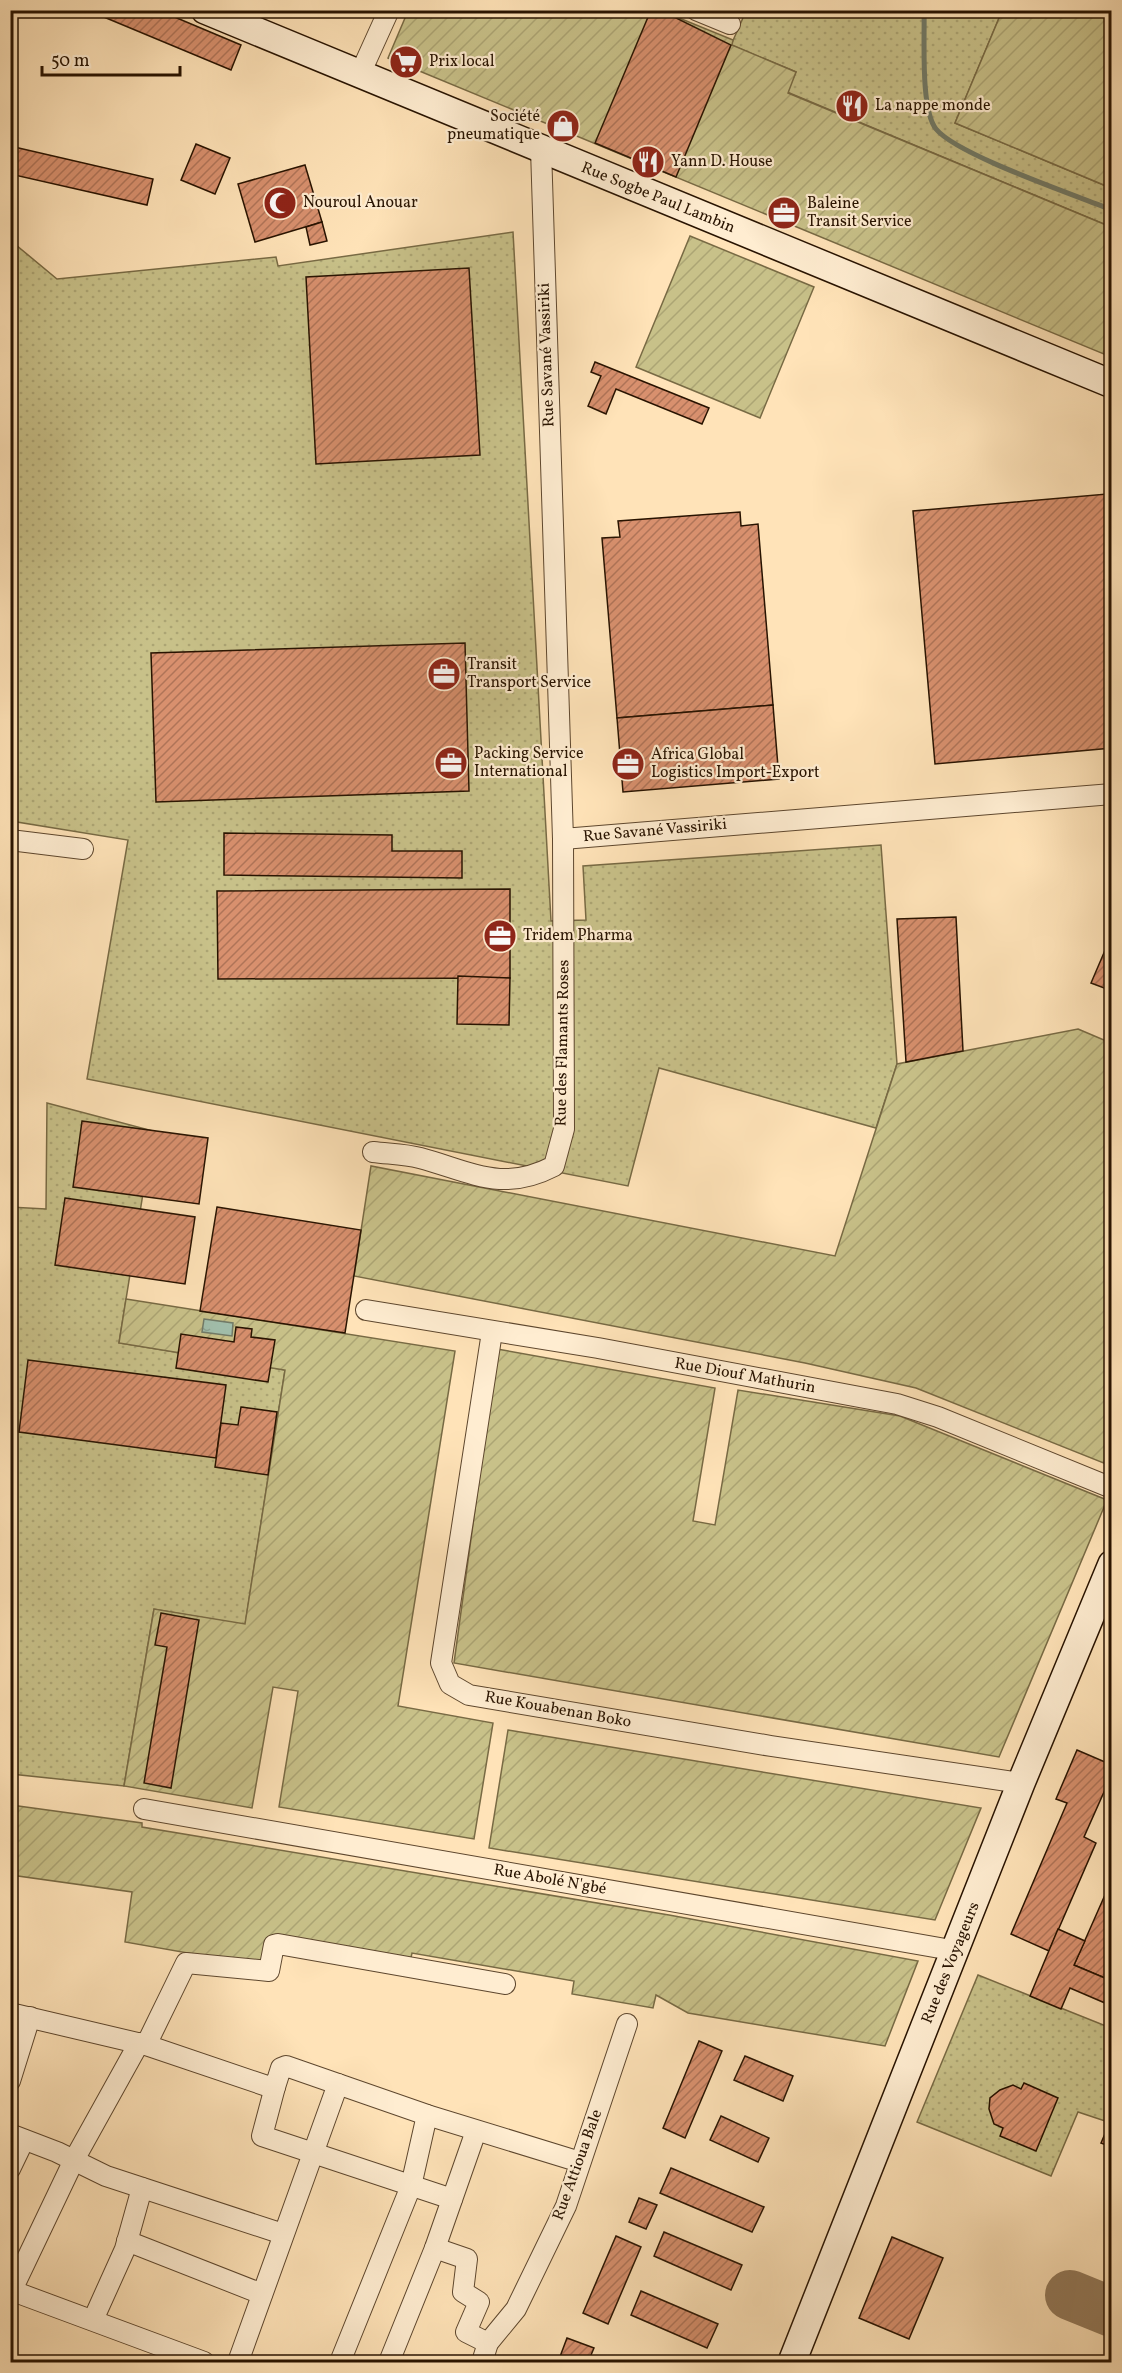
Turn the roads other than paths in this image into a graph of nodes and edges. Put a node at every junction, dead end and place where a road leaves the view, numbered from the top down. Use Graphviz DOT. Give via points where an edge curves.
graph roads {
  1 [pos="205,10"];
  2 [pos="388,10"];
  3 [pos="696,10"];
  4 [pos="730,24"];
  5 [pos="360,74"];
  6 [pos="541,149"];
  7 [pos="1112,384"];
  8 [pos="1112,794"];
  9 [pos="563,839"];
  10 [pos="10,840"];
  11 [pos="83,849"];
  12 [pos="373,1152"];
  13 [pos="366,1310"];
  14 [pos="492,1332"];
  15 [pos="1112,1488"];
  16 [pos="1112,1564"];
  17 [pos="1021,1783"];
  18 [pos="144,1809"];
  19 [pos="957,1951"];
  20 [pos="505,1984"];
  21 [pos="20,2015"];
  22 [pos="627,2024"];
  23 [pos="143,2044"];
  24 [pos="10,2081"];
  25 [pos="338,2084"];
  26 [pos="275,2087"];
  27 [pos="427,2115"];
  28 [pos="476,2131"];
  29 [pos="17,2137"];
  30 [pos="313,2152"];
  31 [pos="74,2160"];
  32 [pos="580,2162"];
  33 [pos="10,2169"];
  34 [pos="411,2186"];
  35 [pos="142,2188"];
  36 [pos="452,2199"];
  37 [pos="284,2234"];
  38 [pos="127,2241"];
  39 [pos="435,2248"];
  40 [pos="11,2290"];
  41 [pos="262,2294"];
  42 [pos="93,2320"];
  43 [pos="488,2343"];
  44 [pos="204,2362"];
  45 [pos="238,2362"];
  46 [pos="340,2362"];
  47 [pos="388,2362"];
  48 [pos="482,2362"];
  49 [pos="792,2362"];
  1 -- 5 [label="street, Rue Sogbe Paul Lambin"];
  2 -- 5 [label="street"];
  3 -- 4 [label="street"];
  5 -- 6 [label="street, Rue Sogbe Paul Lambin"];
  6 -- 7 [label="street, Rue Sogbe Paul Lambin"];
  6 -- 9 [label="street, Rue Savané Vassiriki"];
  8 -- 9 [label="street, Rue Savané Vassiriki"];
  9 -- 12 [label="street, Rue des Flamants Roses" via="564,1129 554,1167 531,1178 507,1181 416,1157"];
  10 -- 11 [label="street"];
  13 -- 14 [label="street, Rue Diouf Mathurin"];
  14 -- 15 [label="street, Rue Diouf Mathurin" via="897,1404"];
  14 -- 17 [label="street, Rue Kouabenan Boko" via="441,1663 450,1684 469,1695"];
  16 -- 17 [label="street, Rue des Voyageurs"];
  17 -- 19 [label="street, Rue des Voyageurs"];
  18 -- 19 [label="street, Rue Abolé N'gbé"];
  19 -- 49 [label="street, Rue des Voyageurs"];
  20 -- 23 [label="street" via="278,1944 274,1945 269,1971 186,1963"];
  21 -- 23 [label="street"];
  21 -- 24 [label="street"];
  22 -- 32 [label="street, Rue Attioua Bale"];
  23 -- 26 [label="street"];
  23 -- 31 [label="street"];
  25 -- 26 [label="street" via="283,2066"];
  25 -- 27 [label="street"];
  25 -- 30 [label="street"];
  26 -- 30 [label="street" via="262,2136"];
  27 -- 28 [label="street"];
  27 -- 34 [label="street"];
  28 -- 32 [label="street"];
  28 -- 36 [label="street"];
  29 -- 31 [label="street"];
  29 -- 33 [label="street"];
  30 -- 34 [label="street"];
  30 -- 37 [label="street"];
  31 -- 35 [label="street"];
  31 -- 40 [label="street"];
  32 -- 43 [label="street, Rue Attioua Bale" via="566,2206 516,2309"];
  34 -- 36 [label="street"];
  34 -- 46 [label="street"];
  35 -- 37 [label="street"];
  35 -- 38 [label="street"];
  36 -- 39 [label="street"];
  37 -- 41 [label="street"];
  38 -- 41 [label="street"];
  38 -- 42 [label="street"];
  39 -- 43 [label="street" via="467,2259 463,2292 479,2302 466,2332"];
  39 -- 47 [label="street"];
  40 -- 42 [label="street"];
  41 -- 45 [label="street"];
  42 -- 44 [label="street"];
  43 -- 48 [label="street, Rue Attioua Bale"];
}
